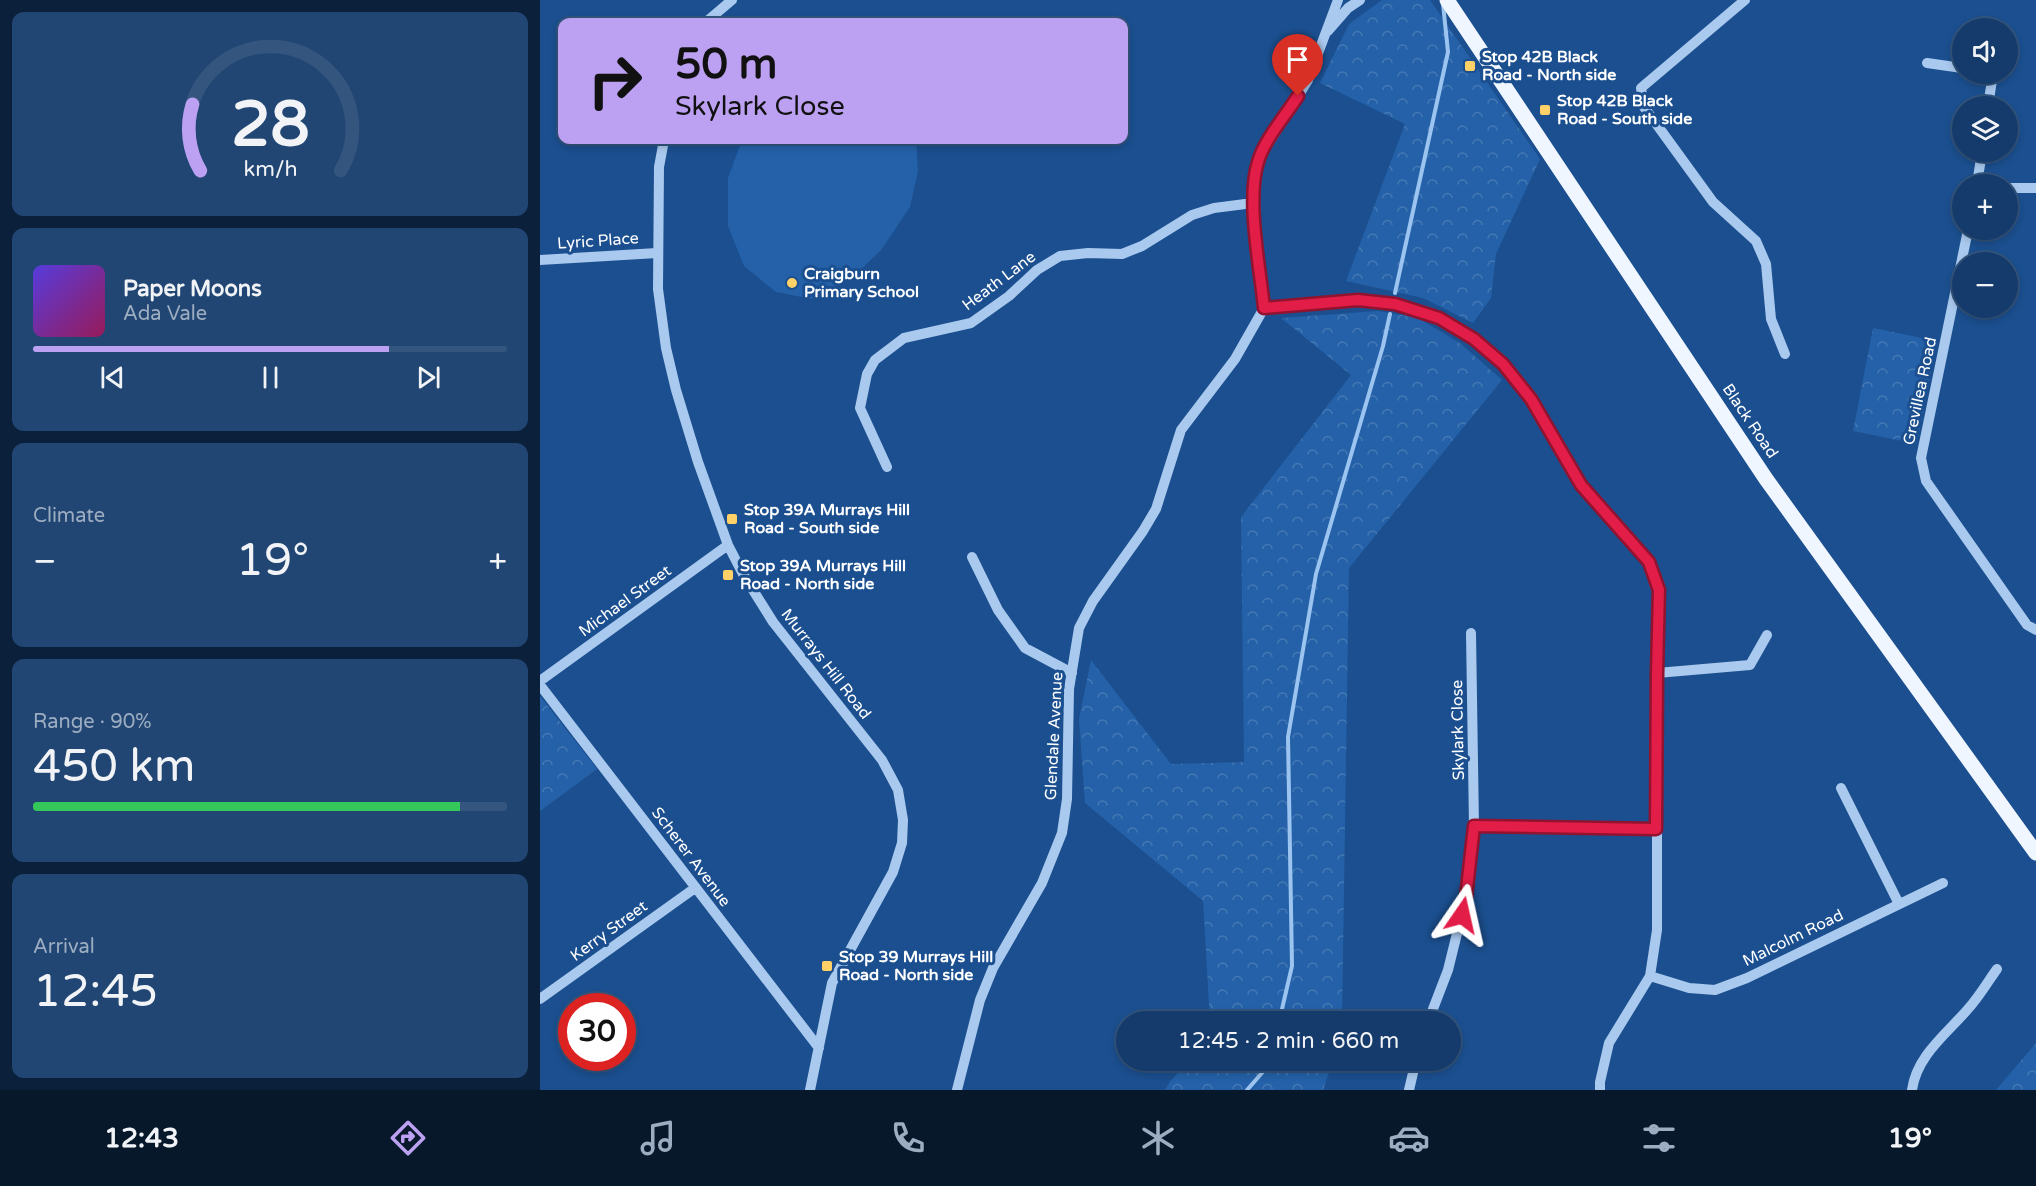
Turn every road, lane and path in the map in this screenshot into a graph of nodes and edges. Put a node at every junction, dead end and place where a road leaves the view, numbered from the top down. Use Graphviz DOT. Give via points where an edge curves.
graph roads {
  1 [pos="732,0"];
  2 [pos="1338,0"];
  3 [pos="1360,0"];
  4 [pos="1744,0"];
  5 [pos="1449,2"];
  6 [pos="711,18"];
  7 [pos="1324,36"];
  8 [pos="1927,63"];
  9 [pos="1952,67"];
  10 [pos="663,144"];
  11 [pos="2018,188"];
  12 [pos="2036,188"];
  13 [pos="1253,203"];
  14 [pos="1966,240"];
  15 [pos="657,253"];
  16 [pos="540,260"];
  17 [pos="1264,308"];
  18 [pos="1785,354"];
  19 [pos="887,467"];
  20 [pos="728,545"];
  21 [pos="972,557"];
  22 [pos="2036,630"];
  23 [pos="1471,633"];
  24 [pos="1767,635"];
  25 [pos="1072,673"];
  26 [pos="1657,673"];
  27 [pos="540,683"];
  28 [pos="1841,788"];
  29 [pos="1474,826"];
  30 [pos="1656,829"];
  31 [pos="2036,853"];
  32 [pos="1943,883"];
  33 [pos="695,888"];
  34 [pos="1899,904"];
  35 [pos="1998,969"];
  36 [pos="1650,976"];
  37 [pos="540,999"];
  38 [pos="1432,1011"];
  39 [pos="819,1048"];
  40 [pos="1413,1071"];
  41 [pos="810,1090"];
  42 [pos="957,1090"];
  43 [pos="1409,1090"];
  44 [pos="1600,1090"];
  45 [pos="1912,1090"];
  1 -- 6 [label="street"];
  2 -- 7 [label="street"];
  3 -- 7 [label="street"];
  4 -- 18 [label="street" via="1641,88 1644,107 1713,202 1756,241 1766,264 1771,319"];
  5 -- 31 [label="main road, Black Road" via="1766,479"];
  7 -- 13 [label="street" via="1308,80 1258,160"];
  8 -- 9 [label="street"];
  10 -- 15 [label="street, Murrays Hill Road"];
  11 -- 12 [label="street"];
  13 -- 17 [label="street"];
  13 -- 19 [label="street, Heath Lane" via="1192,215 1122,254 1060,256 972,323 904,338 875,360 867,374 860,408"];
  14 -- 22 [label="street, Grevillea Road" via="1921,458 1926,481 2027,625"];
  15 -- 16 [label="street, Lyric Place"];
  15 -- 20 [label="street, Murrays Hill Road" via="666,348 676,390"];
  17 -- 25 [label="street, Glendale Avenue" via="1235,359 1181,430 1156,509 1079,628"];
  17 -- 26 [label="street" via="1358,300 1395,304 1439,318 1474,339 1503,364 1531,399 1581,485 1649,562 1659,590"];
  20 -- 27 [label="street, Michael Street"];
  20 -- 39 [label="street, Murrays Hill Road" via="773,622 882,760 898,790 902,843 893,872 832,983"];
  21 -- 25 [label="street" via="998,610 1025,648"];
  23 -- 29 [label="street, Skylark Close"];
  24 -- 26 [label="street" via="1750,664"];
  25 -- 42 [label="street, Glendale Avenue" via="1062,833 1042,883 993,968 980,1000"];
  26 -- 30 [label="street"];
  27 -- 33 [label="street, Scherer Avenue"];
  28 -- 34 [label="street"];
  29 -- 30 [label="street"];
  29 -- 38 [label="street, Skylark Close" via="1466,897 1448,969"];
  30 -- 36 [label="street" via="1656,930"];
  32 -- 34 [label="street, Malcolm Road"];
  33 -- 37 [label="street, Kerry Street"];
  33 -- 39 [label="street, Scherer Avenue"];
  34 -- 36 [label="street, Malcolm Road" via="1715,990 1689,988"];
  35 -- 45 [label="street" via="1926,1054 1913,1079"];
  36 -- 44 [label="street" via="1609,1043"];
  39 -- 41 [label="street, Murrays Hill Road"];
  40 -- 43 [label="street"];
}
